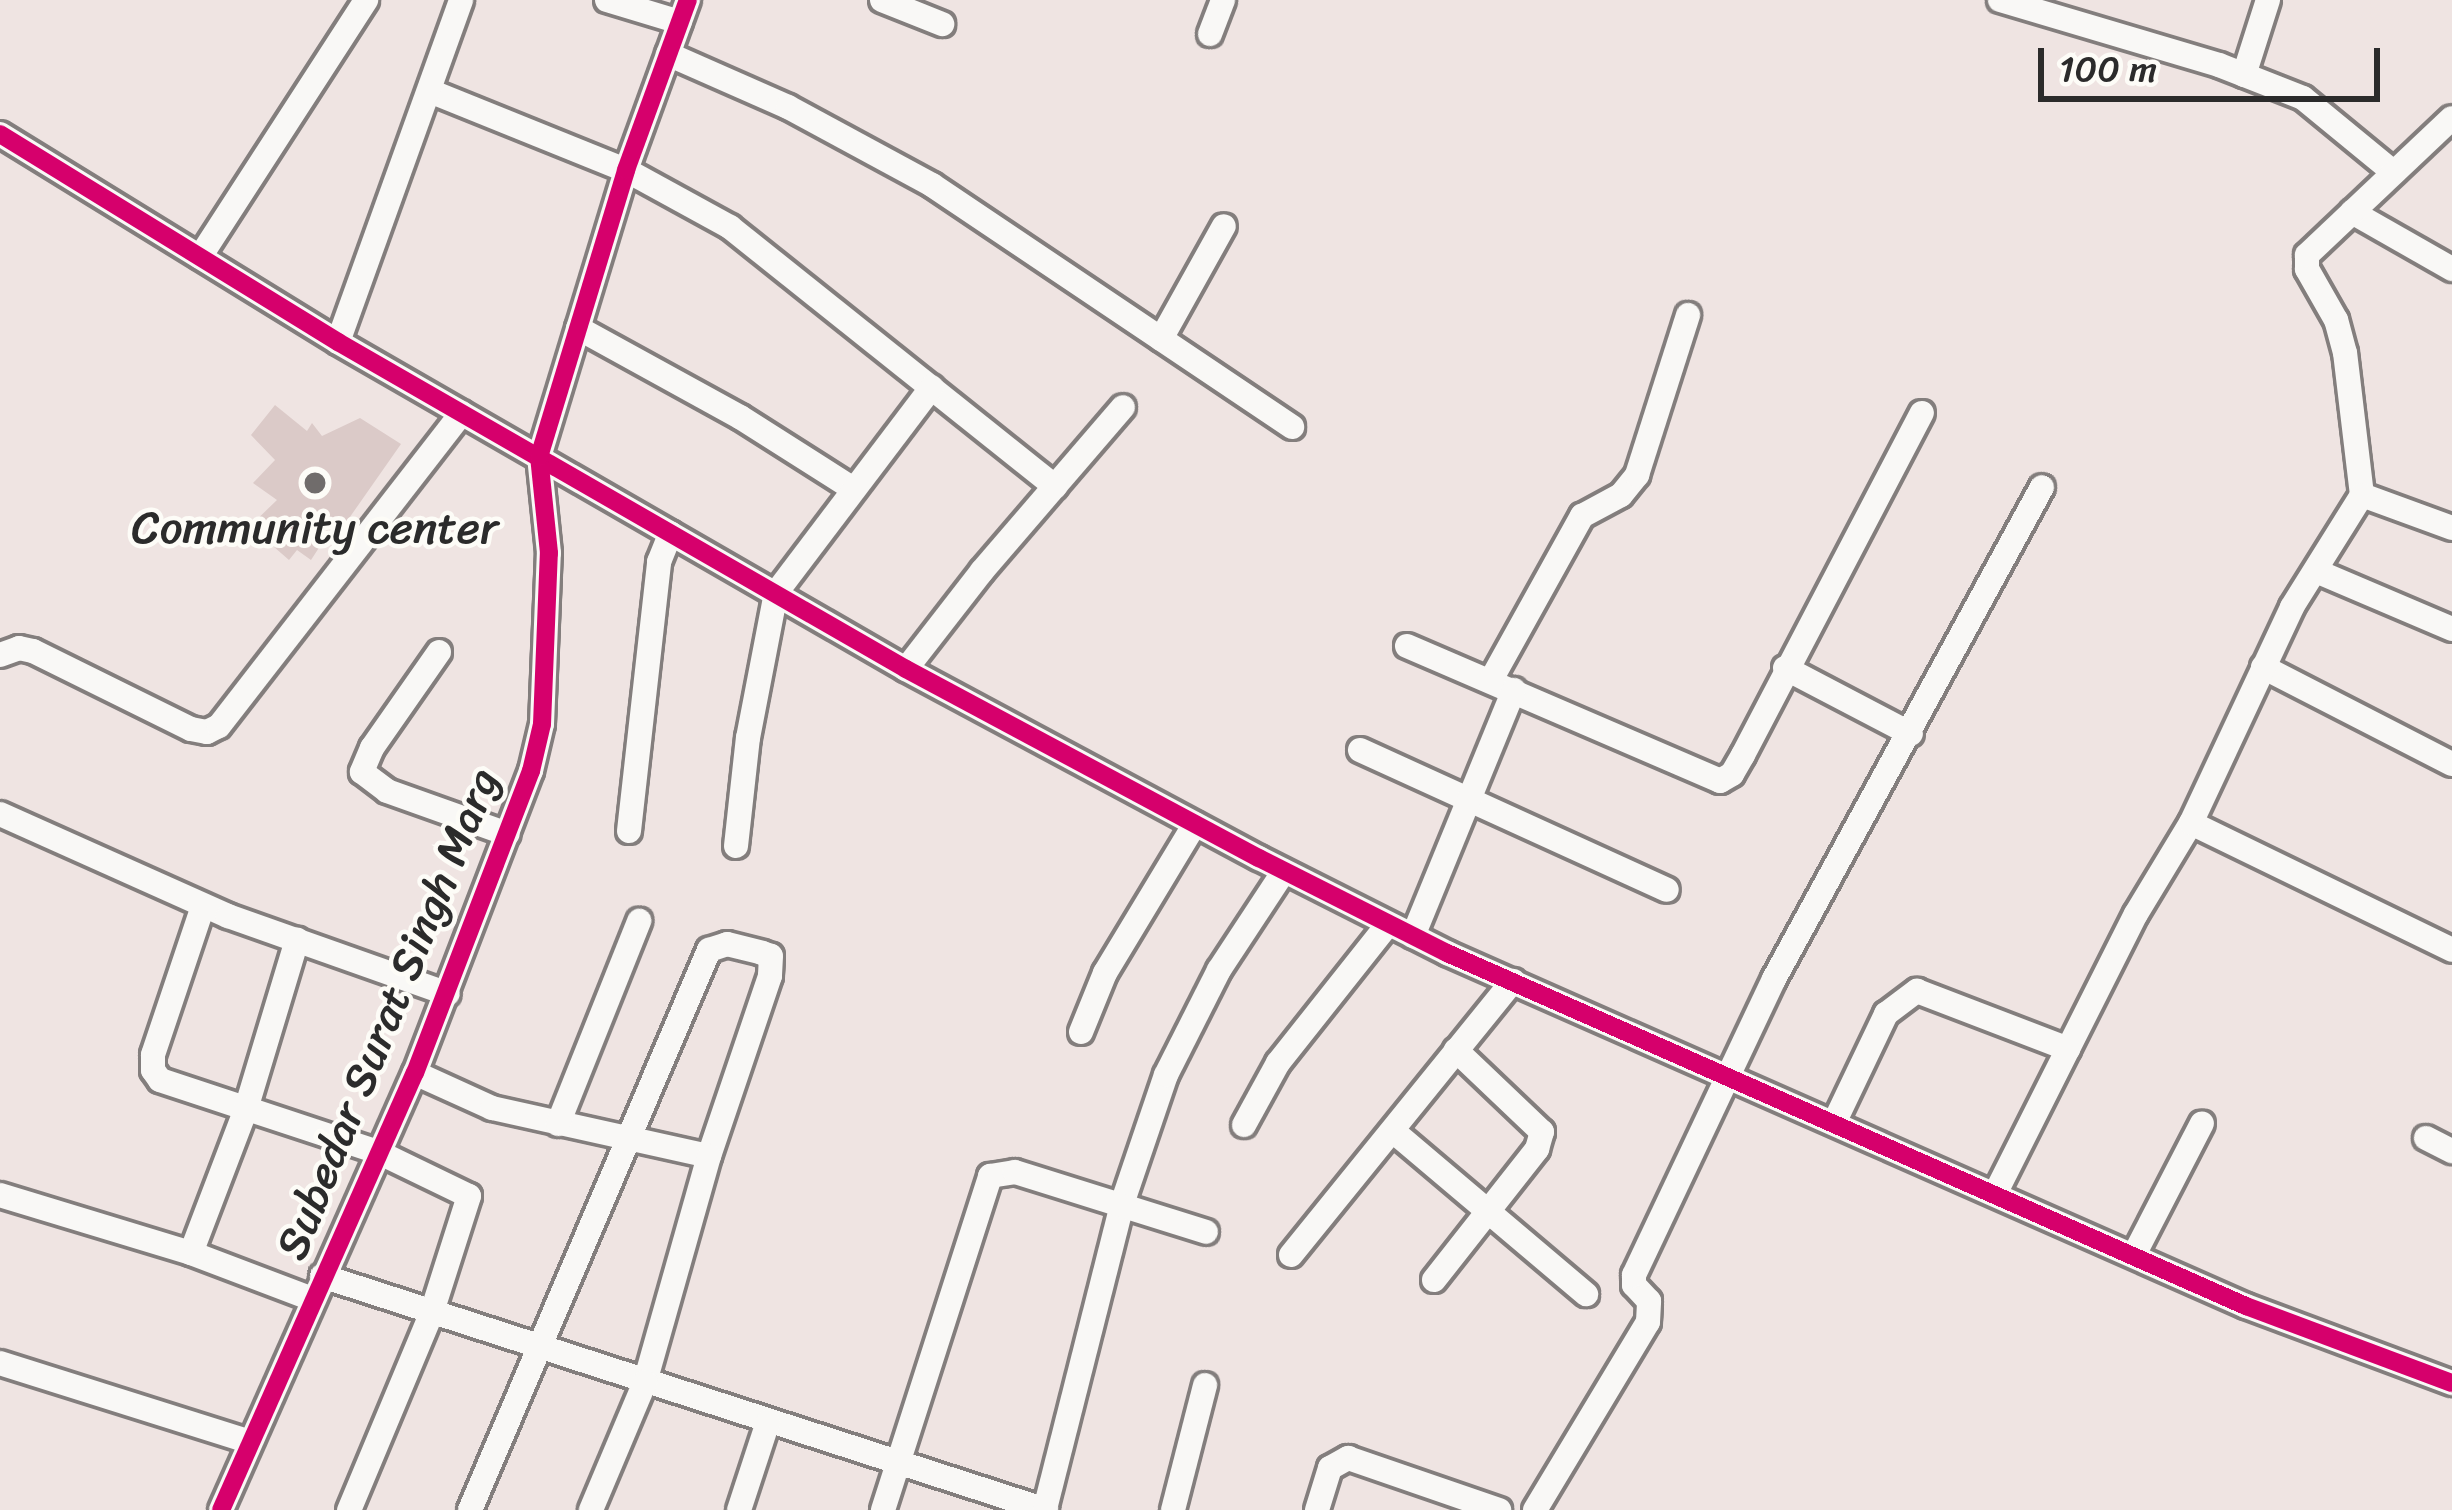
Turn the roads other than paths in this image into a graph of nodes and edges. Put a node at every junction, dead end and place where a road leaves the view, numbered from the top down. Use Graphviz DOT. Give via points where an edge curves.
graph roads {
  1 [pos="366,0"];
  2 [pos="460,0"];
  3 [pos="607,0"];
  4 [pos="882,0"];
  5 [pos="1223,0"];
  6 [pos="2000,0"];
  7 [pos="2268,0"];
  8 [pos="684,11"];
  9 [pos="942,24"];
  10 [pos="1210,34"];
  11 [pos="668,54"];
  12 [pos="2244,75"];
  13 [pos="430,91"];
  14 [pos="2451,120"];
  15 [pos="0,134"];
  16 [pos="626,170"];
  17 [pos="2393,172"];
  18 [pos="2352,212"];
  19 [pos="1224,226"];
  20 [pos="200,257"];
  21 [pos="2452,269"];
  22 [pos="1688,315"];
  23 [pos="578,328"];
  24 [pos="1161,339"];
  25 [pos="338,342"];
  26 [pos="932,387"];
  27 [pos="1124,407"];
  28 [pos="462,413"];
  29 [pos="1922,413"];
  30 [pos="1292,427"];
  31 [pos="539,457"];
  32 [pos="1055,486"];
  33 [pos="2042,487"];
  34 [pos="852,488"];
  35 [pos="2362,495"];
  36 [pos="2452,528"];
  37 [pos="671,533"];
  38 [pos="2316,571"];
  39 [pos="776,593"];
  40 [pos="2452,629"];
  41 [pos="1407,646"];
  42 [pos="439,652"];
  43 [pos="0,655"];
  44 [pos="2263,667"];
  45 [pos="907,668"];
  46 [pos="1785,668"];
  47 [pos="1503,685"];
  48 [pos="1911,734"];
  49 [pos="1360,750"];
  50 [pos="2452,764"];
  51 [pos="1466,802"];
  52 [pos="0,814"];
  53 [pos="2191,823"];
  54 [pos="1195,824"];
  55 [pos="629,830"];
  56 [pos="508,834"];
  57 [pos="736,846"];
  58 [pos="1284,871"];
  59 [pos="1666,890"];
  60 [pos="203,906"];
  61 [pos="639,921"];
  62 [pos="1388,924"];
  63 [pos="1413,936"];
  64 [pos="297,940"];
  65 [pos="2452,950"];
  66 [pos="1513,981"];
  67 [pos="448,994"];
  68 [pos="1081,1032"];
  69 [pos="2068,1049"];
  70 [pos="1456,1050"];
  71 [pos="415,1073"];
  72 [pos="1729,1074"];
  73 [pos="246,1109"];
  74 [pos="1835,1121"];
  75 [pos="558,1124"];
  76 [pos="2202,1124"];
  77 [pos="1244,1125"];
  78 [pos="1393,1132"];
  79 [pos="2426,1138"];
  80 [pos="625,1141"];
  81 [pos="2452,1151"];
  82 [pos="378,1152"];
  83 [pos="709,1156"];
  84 [pos="1995,1194"];
  85 [pos="0,1195"];
  86 [pos="1122,1204"];
  87 [pos="1485,1214"];
  88 [pos="1205,1232"];
  89 [pos="191,1253"];
  90 [pos="1291,1255"];
  91 [pos="2134,1255"];
  92 [pos="1434,1280"];
  93 [pos="317,1288"];
  94 [pos="1586,1294"];
  95 [pos="431,1312"];
  96 [pos="538,1347"];
  97 [pos="0,1363"];
  98 [pos="645,1382"];
  99 [pos="2452,1383"];
  100 [pos="1205,1385"];
  101 [pos="768,1422"];
  102 [pos="250,1442"];
  103 [pos="898,1463"];
  104 [pos="221,1510"];
  105 [pos="349,1510"];
  106 [pos="470,1510"];
  107 [pos="591,1510"];
  108 [pos="739,1510"];
  109 [pos="883,1510"];
  110 [pos="1046,1510"];
  111 [pos="1173,1510"];
  112 [pos="1317,1510"];
  113 [pos="1498,1510"];
  114 [pos="1535,1510"];
  1 -- 20 [label="street"];
  2 -- 13 [label="street"];
  3 -- 8 [label="street"];
  4 -- 9 [label="street"];
  5 -- 10 [label="street"];
  6 -- 12 [label="street"];
  7 -- 12 [label="street"];
  8 -- 11 [label="street"];
  11 -- 16 [label="street"];
  11 -- 24 [label="street" via="932,185"];
  12 -- 17 [label="street" via="2303,98"];
  13 -- 16 [label="street"];
  13 -- 25 [label="street"];
  14 -- 17 [label="street"];
  15 -- 20 [label="street"];
  16 -- 23 [label="street"];
  16 -- 26 [label="street" via="730,227"];
  17 -- 18 [label="street"];
  18 -- 21 [label="street"];
  18 -- 35 [label="street" via="2315,243 2307,269 2345,353"];
  19 -- 24 [label="street"];
  20 -- 25 [label="street"];
  22 -- 47 [label="street" via="1637,475 1621,495 1582,516"];
  23 -- 31 [label="street"];
  23 -- 34 [label="street"];
  24 -- 30 [label="street"];
  25 -- 28 [label="street"];
  26 -- 32 [label="street"];
  26 -- 34 [label="street"];
  27 -- 32 [label="street"];
  28 -- 31 [label="street"];
  28 -- 43 [label="street" via="219,726 207,732 33,651"];
  29 -- 46 [label="street"];
  31 -- 37 [label="street"];
  31 -- 56 [label="street, Subedar Surat Singh Marg" via="549,553 542,724"];
  32 -- 45 [label="street"];
  33 -- 48 [label="street"];
  34 -- 39 [label="street"];
  35 -- 36 [label="street"];
  35 -- 38 [label="street"];
  37 -- 39 [label="street"];
  37 -- 55 [label="street" via="658,562"];
  38 -- 40 [label="street"];
  38 -- 44 [label="street"];
  39 -- 45 [label="street"];
  39 -- 57 [label="street"];
  41 -- 47 [label="street"];
  42 -- 56 [label="street" via="362,772 387,791"];
  44 -- 50 [label="street"];
  44 -- 53 [label="street"];
  45 -- 54 [label="street"];
  46 -- 47 [label="street" via="1743,755 1720,781"];
  46 -- 48 [label="street"];
  47 -- 51 [label="street"];
  48 -- 72 [label="street"];
  49 -- 51 [label="street"];
  51 -- 59 [label="street"];
  51 -- 63 [label="street"];
  52 -- 60 [label="street"];
  53 -- 65 [label="street"];
  53 -- 69 [label="street"];
  54 -- 58 [label="street"];
  54 -- 68 [label="street" via="1105,973"];
  56 -- 67 [label="street, Subedar Surat Singh Marg"];
  58 -- 62 [label="street"];
  58 -- 86 [label="street" via="1219,970 1166,1075"];
  60 -- 64 [label="street"];
  60 -- 73 [label="street" via="153,1070 169,1085"];
  61 -- 75 [label="street"];
  62 -- 63 [label="street"];
  62 -- 77 [label="street" via="1278,1063"];
  63 -- 66 [label="street"];
  64 -- 67 [label="street"];
  64 -- 73 [label="street"];
  66 -- 70 [label="street"];
  66 -- 72 [label="street"];
  67 -- 71 [label="street, Subedar Surat Singh Marg"];
  69 -- 74 [label="street" via="1917,991 1886,1014"];
  69 -- 84 [label="street"];
  70 -- 78 [label="street"];
  70 -- 87 [label="street" via="1542,1132"];
  71 -- 75 [label="street" via="492,1108"];
  71 -- 82 [label="street, Subedar Surat Singh Marg"];
  72 -- 74 [label="street"];
  72 -- 114 [label="street" via="1634,1275 1648,1322"];
  73 -- 82 [label="street"];
  73 -- 89 [label="street"];
  74 -- 84 [label="street"];
  75 -- 80 [label="street"];
  76 -- 91 [label="street"];
  78 -- 87 [label="street"];
  78 -- 90 [label="street"];
  79 -- 81 [label="street"];
  80 -- 83 [label="street"];
  80 -- 83 [label="street" via="709,950 727,944 773,963"];
  80 -- 96 [label="street"];
  82 -- 93 [label="street, Subedar Surat Singh Marg"];
  82 -- 95 [label="street" via="469,1196"];
  83 -- 98 [label="street"];
  84 -- 91 [label="street"];
  85 -- 89 [label="street"];
  86 -- 88 [label="street"];
  86 -- 103 [label="street" via="1015,1172 990,1176"];
  86 -- 110 [label="street"];
  87 -- 92 [label="street"];
  87 -- 94 [label="street"];
  89 -- 93 [label="street"];
  91 -- 99 [label="street"];
  93 -- 95 [label="street"];
  93 -- 102 [label="street, Subedar Surat Singh Marg"];
  95 -- 96 [label="street"];
  95 -- 105 [label="street"];
  96 -- 98 [label="street"];
  96 -- 106 [label="street"];
  97 -- 102 [label="street"];
  98 -- 101 [label="street"];
  98 -- 107 [label="street"];
  100 -- 111 [label="street"];
  101 -- 103 [label="street"];
  101 -- 108 [label="street"];
  102 -- 104 [label="street, Subedar Surat Singh Marg"];
  103 -- 109 [label="street"];
  103 -- 110 [label="street"];
  112 -- 113 [label="street" via="1330,1468 1348,1458"];
}
